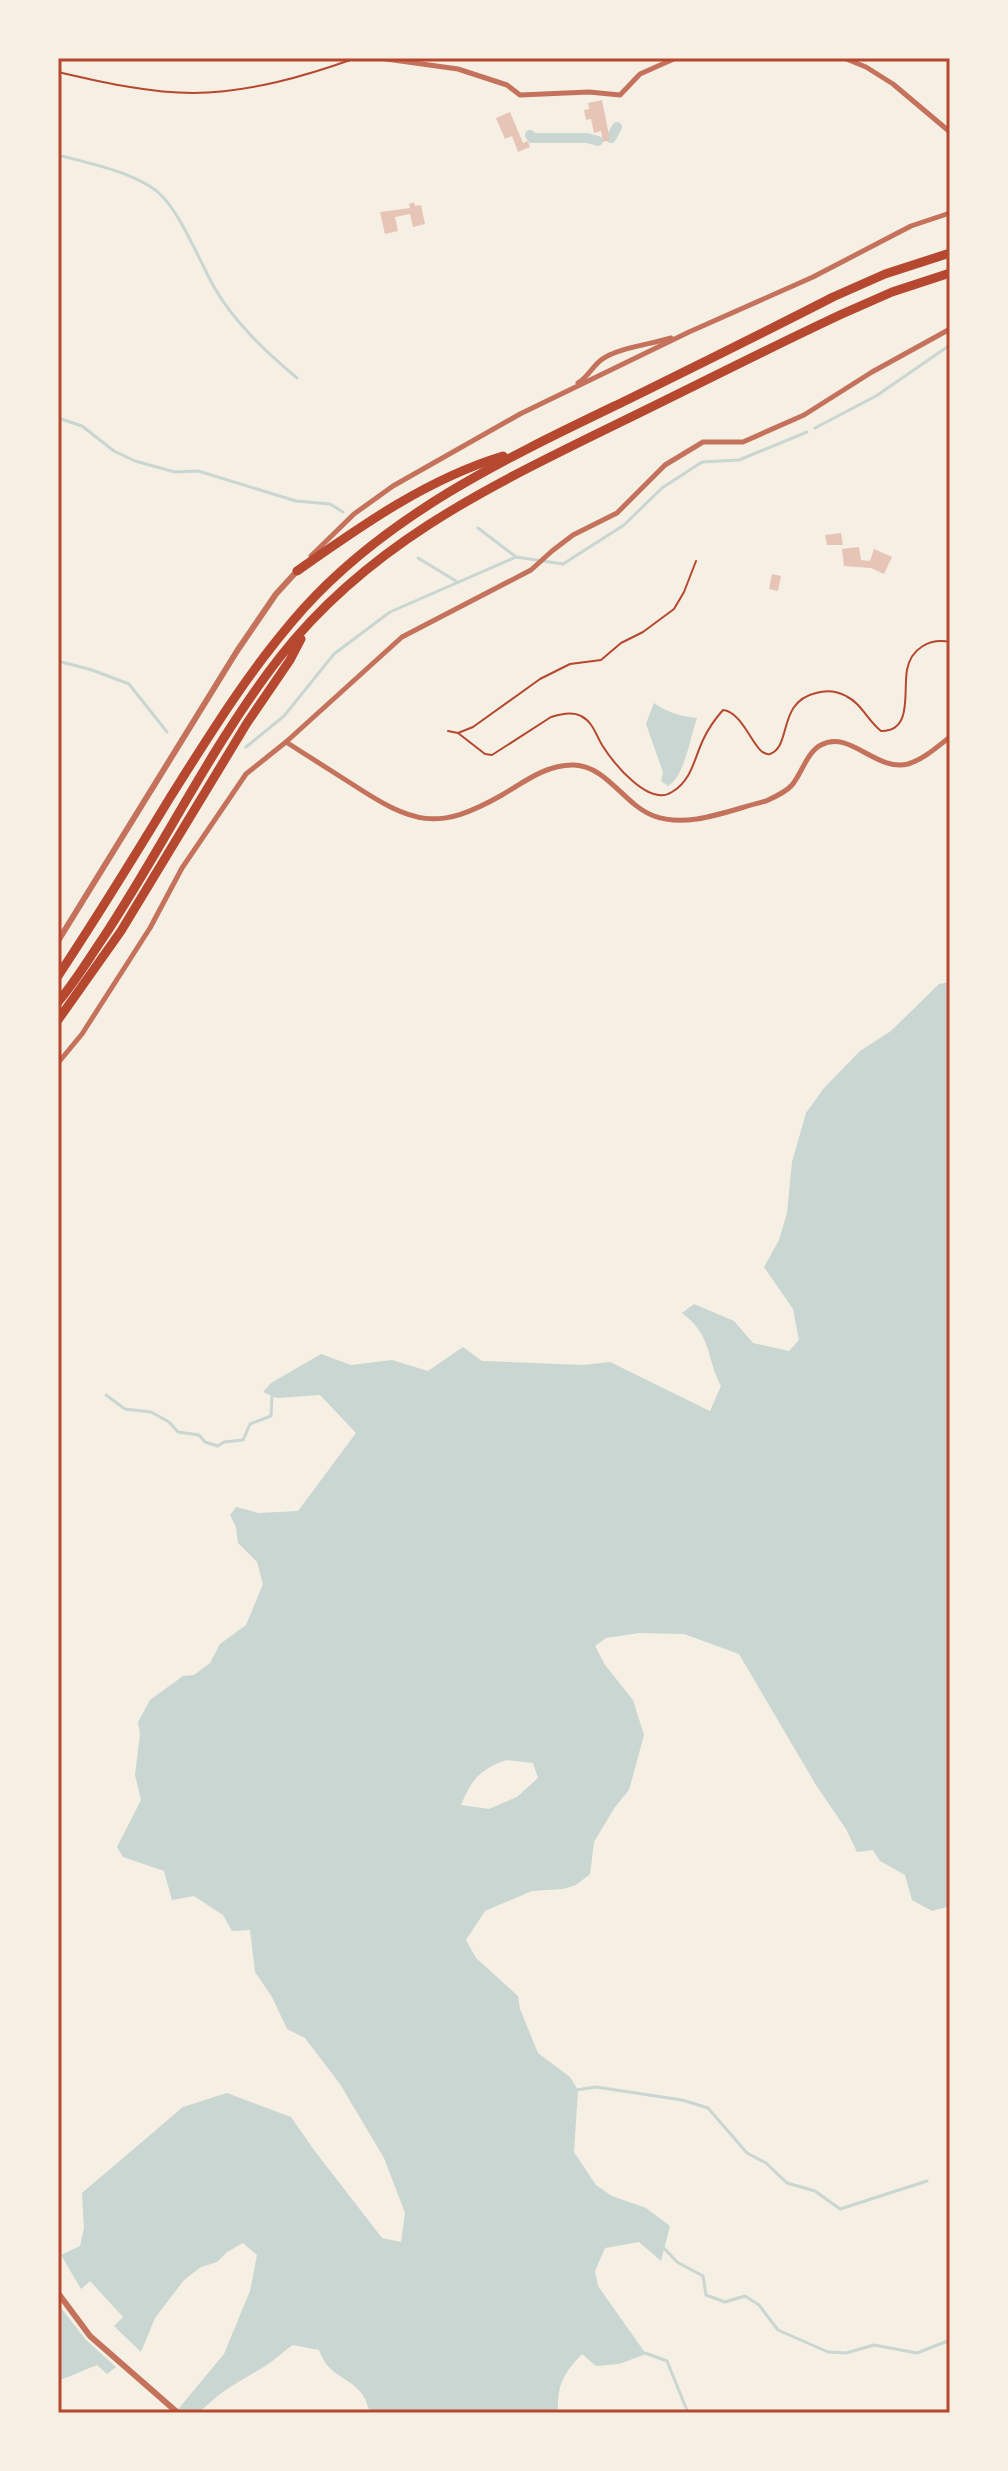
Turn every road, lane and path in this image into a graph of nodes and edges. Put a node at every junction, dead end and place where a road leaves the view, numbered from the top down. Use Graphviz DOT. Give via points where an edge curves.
graph roads {
  1 [pos="356,58"];
  2 [pos="379,58"];
  3 [pos="676,58"];
  4 [pos="844,58"];
  5 [pos="58,72"];
  6 [pos="950,132"];
  7 [pos="950,213"];
  8 [pos="950,253"];
  9 [pos="950,273"];
  10 [pos="950,329"];
  11 [pos="689,332"];
  12 [pos="568,392"];
  13 [pos="521,451"];
  14 [pos="696,561"];
  15 [pos="297,571"];
  16 [pos="308,625"];
  17 [pos="950,642"];
  18 [pos="448,731"];
  19 [pos="458,733"];
  20 [pos="950,737"];
  21 [pos="286,742"];
  22 [pos="58,941"];
  23 [pos="58,976"];
  24 [pos="58,1002"];
  25 [pos="58,1020"];
  26 [pos="58,1063"];
  27 [pos="58,2293"];
  28 [pos="178,2413"];
  1 -- 5 [label="path" via="300,77 192,93"];
  2 -- 3 [label="street" via="458,69 507,85 520,95 537,96 620,95 640,74"];
  4 -- 6 [label="street" via="893,84"];
  7 -- 11 [label="street" via="911,226"];
  8 -- 13 [label="highway" via="833,297"];
  9 -- 16 [label="highway" via="828,320 461,504 364,570"];
  10 -- 21 [label="street" via="804,415 743,442 703,442 665,465 617,513 573,535 531,570 402,637"];
  11 -- 12 [label="street"];
  11 -- 12 [label="street" via="608,356"];
  12 -- 15 [label="street" via="393,486 348,520"];
  13 -- 15 [label="highway" via="486,461 393,506"];
  13 -- 23 [label="highway" via="395,527 306,606 222,713"];
  14 -- 19 [label="path" via="674,609 643,632 601,660 570,664 540,679"];
  15 -- 22 [label="street" via="237,651"];
  16 -- 24 [label="highway" via="244,708 116,918"];
  16 -- 25 [label="highway" via="121,931"];
  17 -- 19 [label="path" via="928,642 913,656 907,668 905,706 891,732 870,722 849,697 824,691 801,698 792,707 781,742 768,754 757,749 738,717 723,710 683,785 665,797 652,796 636,784 580,715 551,717 492,755"];
  18 -- 19 [label="path"];
  20 -- 21 [label="street" via="907,764 887,764 849,743 821,745 791,787 779,795 675,821 638,808 600,773 578,765 542,772 457,817 425,820 374,799"];
  21 -- 26 [label="street" via="246,774 222,807 91,1021"];
  27 -- 28 [label="street" via="90,2336"];
}
